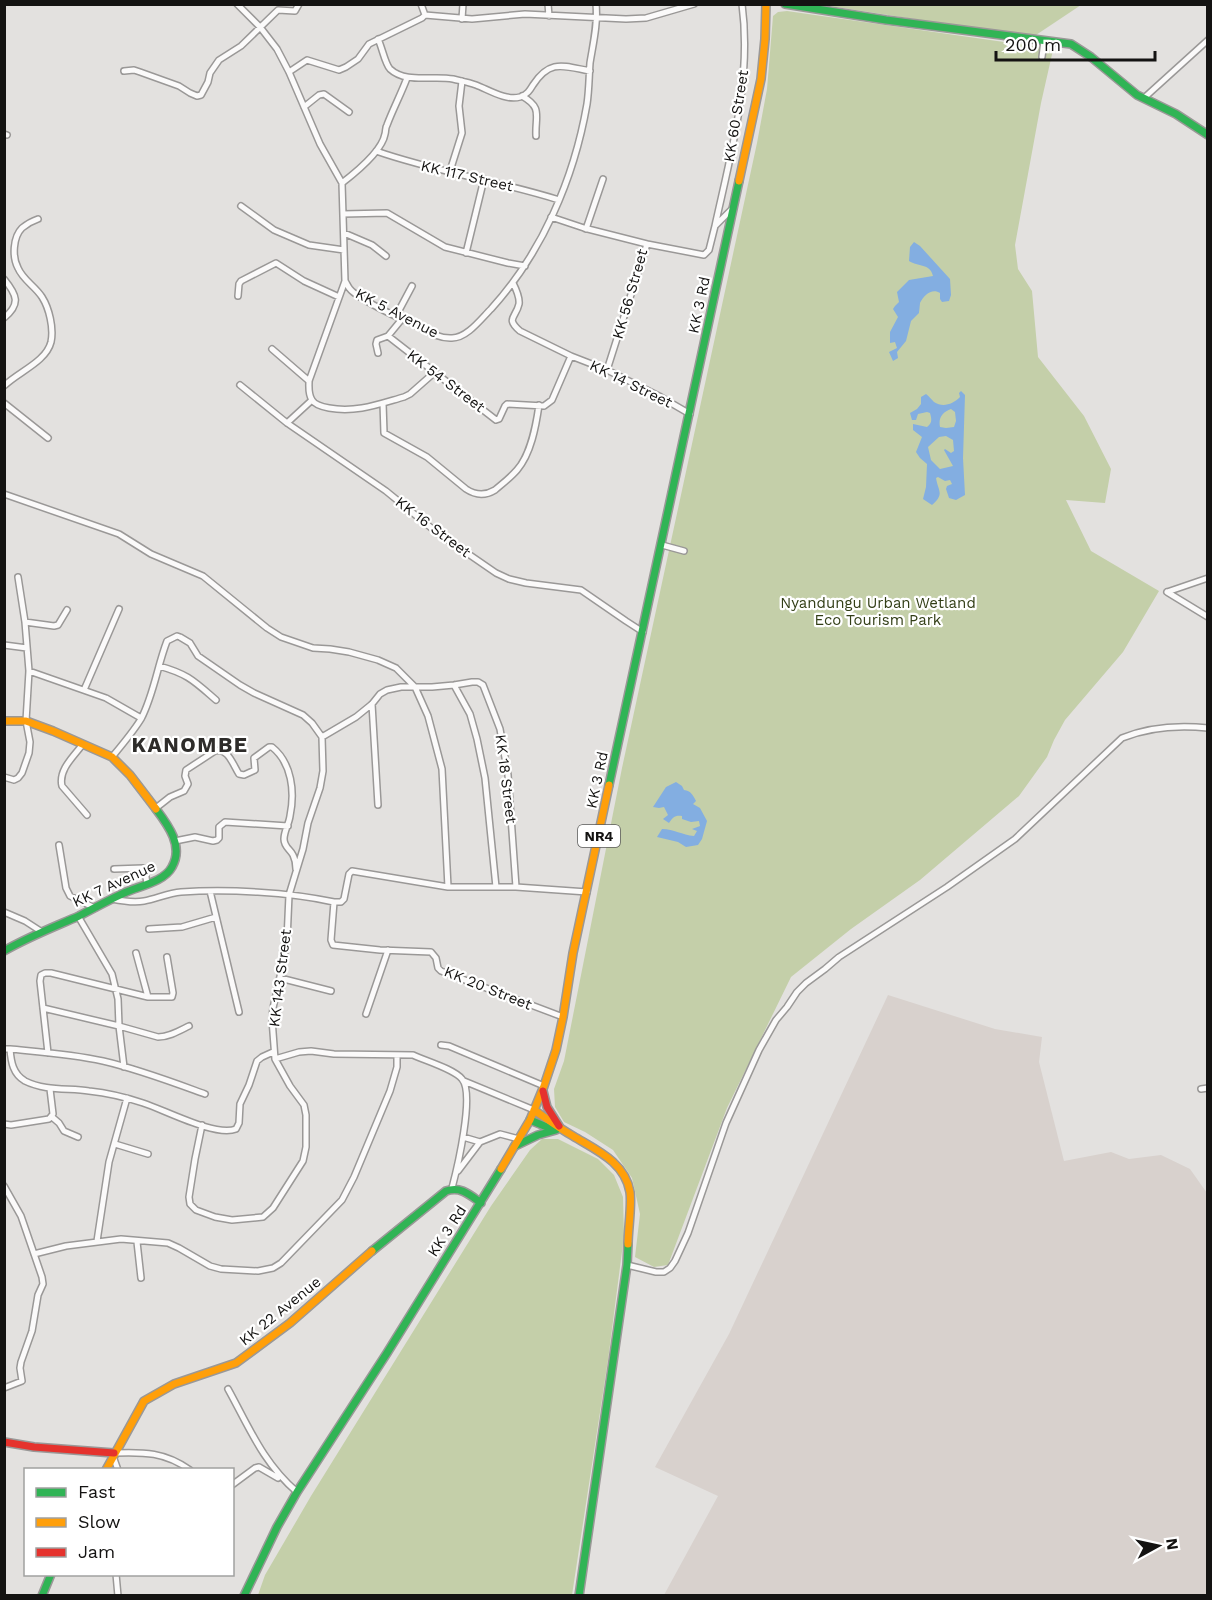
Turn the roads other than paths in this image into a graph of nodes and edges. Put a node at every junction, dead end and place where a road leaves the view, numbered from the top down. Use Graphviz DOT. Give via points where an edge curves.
graph roads {
  1 [pos="237,4"];
  2 [pos="299,4"];
  3 [pos="421,4"];
  4 [pos="463,4"];
  5 [pos="548,4"];
  6 [pos="596,4"];
  7 [pos="694,4"];
  8 [pos="742,4"];
  9 [pos="766,4"];
  10 [pos="785,4"];
  11 [pos="425,15"];
  12 [pos="549,16"];
  13 [pos="597,17"];
  14 [pos="462,19"];
  15 [pos="260,27"];
  16 [pos="378,39"];
  17 [pos="1208,40"];
  18 [pos="1044,41"];
  19 [pos="1042,57"];
  20 [pos="590,70"];
  21 [pos="124,71"];
  22 [pos="289,72"];
  23 [pos="406,78"];
  24 [pos="462,81"];
  25 [pos="522,96"];
  26 [pos="1144,98"];
  27 [pos="304,107"];
  28 [pos="349,112"];
  29 [pos="1208,135"];
  30 [pos="536,136"];
  31 [pos="376,151"];
  32 [pos="450,171"];
  33 [pos="484,179"];
  34 [pos="603,179"];
  35 [pos="342,183"];
  36 [pos="559,200"];
  37 [pos="241,206"];
  38 [pos="732,209"];
  39 [pos="343,214"];
  40 [pos="551,217"];
  41 [pos="38,219"];
  42 [pos="715,226"];
  43 [pos="586,229"];
  44 [pos="344,233"];
  45 [pos="647,244"];
  46 [pos="344,250"];
  47 [pos="466,253"];
  48 [pos="386,256"];
  49 [pos="525,266"];
  50 [pos="4,279"];
  51 [pos="345,281"];
  52 [pos="513,283"];
  53 [pos="412,286"];
  54 [pos="238,296"];
  55 [pos="339,297"];
  56 [pos="399,317"];
  57 [pos="4,318"];
  58 [pos="388,336"];
  59 [pos="272,349"];
  60 [pos="378,353"];
  61 [pos="571,356"];
  62 [pos="607,369"];
  63 [pos="435,372"];
  64 [pos="309,381"];
  65 [pos="240,385"];
  66 [pos="4,386"];
  67 [pos="312,400"];
  68 [pos="4,403"];
  69 [pos="383,403"];
  70 [pos="539,405"];
  71 [pos="690,414"];
  72 [pos="287,423"];
  73 [pos="48,438"];
  74 [pos="4,494"];
  75 [pos="662,545"];
  76 [pos="684,551"];
  77 [pos="18,577"];
  78 [pos="1208,578"];
  79 [pos="119,609"];
  80 [pos="67,610"];
  81 [pos="1208,617"];
  82 [pos="25,622"];
  83 [pos="643,632"];
  84 [pos="4,645"];
  85 [pos="27,648"];
  86 [pos="159,666"];
  87 [pos="29,671"];
  88 [pos="454,685"];
  89 [pos="415,687"];
  90 [pos="84,690"];
  91 [pos="216,700"];
  92 [pos="372,704"];
  93 [pos="141,718"];
  94 [pos="4,721"];
  95 [pos="26,722"];
  96 [pos="1208,728"];
  97 [pos="322,737"];
  98 [pos="83,744"];
  99 [pos="112,757"];
  100 [pos="4,777"];
  101 [pos="378,804"];
  102 [pos="156,808"];
  103 [pos="87,815"];
  104 [pos="288,826"];
  105 [pos="175,841"];
  106 [pos="59,845"];
  107 [pos="114,869"];
  108 [pos="296,873"];
  109 [pos="147,884"];
  110 [pos="448,887"];
  111 [pos="496,887"];
  112 [pos="516,887"];
  113 [pos="210,891"];
  114 [pos="587,892"];
  115 [pos="289,895"];
  116 [pos="112,899"];
  117 [pos="334,902"];
  118 [pos="95,908"];
  119 [pos="4,912"];
  120 [pos="78,916"];
  121 [pos="216,917"];
  122 [pos="149,928"];
  123 [pos="42,932"];
  124 [pos="388,950"];
  125 [pos="4,951"];
  126 [pos="136,953"];
  127 [pos="167,957"];
  128 [pos="280,978"];
  129 [pos="116,988"];
  130 [pos="331,991"];
  131 [pos="148,997"];
  132 [pos="43,1008"];
  133 [pos="239,1012"];
  134 [pos="366,1014"];
  135 [pos="563,1017"];
  136 [pos="119,1026"];
  137 [pos="189,1026"];
  138 [pos="441,1045"];
  139 [pos="7,1049"];
  140 [pos="273,1052"];
  141 [pos="48,1053"];
  142 [pos="397,1055"];
  143 [pos="274,1059"];
  144 [pos="124,1067"];
  145 [pos="464,1081"];
  146 [pos="543,1088"];
  147 [pos="1208,1088"];
  148 [pos="50,1089"];
  149 [pos="1201,1089"];
  150 [pos="206,1094"];
  151 [pos="128,1098"];
  152 [pos="534,1110"];
  153 [pos="52,1117"];
  154 [pos="530,1120"];
  155 [pos="4,1124"];
  156 [pos="202,1125"];
  157 [pos="557,1128"];
  158 [pos="78,1137"];
  159 [pos="463,1137"];
  160 [pos="519,1139"];
  161 [pos="480,1142"];
  162 [pos="115,1144"];
  163 [pos="515,1146"];
  164 [pos="148,1154"];
  165 [pos="455,1175"];
  166 [pos="4,1186"];
  167 [pos="452,1188"];
  168 [pos="481,1203"];
  169 [pos="97,1241"];
  170 [pos="137,1242"];
  171 [pos="34,1254"];
  172 [pos="627,1265"];
  173 [pos="141,1278"];
  174 [pos="4,1388"];
  175 [pos="228,1389"];
  176 [pos="4,1442"];
  177 [pos="114,1454"];
  178 [pos="107,1468"];
  179 [pos="118,1468"];
  180 [pos="187,1468"];
  181 [pos="282,1480"];
  182 [pos="234,1484"];
  183 [pos="297,1492"];
  184 [pos="51,1576"];
  185 [pos="116,1576"];
  186 [pos="42,1596"];
  187 [pos="118,1596"];
  188 [pos="244,1596"];
  189 [pos="579,1596"];
  1 -- 15 [label="street, KK 5 Avenue"];
  2 -- 15 [label="street" via="295,11 278,10"];
  3 -- 11 [label="street"];
  4 -- 14 [label="street"];
  5 -- 12 [label="street"];
  6 -- 13 [label="street, KK 5 Avenue"];
  7 -- 13 [label="street" via="646,18"];
  8 -- 42 [label="street, KK 60 Street" via="745,47 741,105"];
  9 -- 38 [label="main road, KK 3 Rd / NR4" via="761,79"];
  10 -- 18 [label="main road"];
  11 -- 14 [label="street"];
  11 -- 16 [label="street"];
  12 -- 13 [label="street"];
  12 -- 14 [label="street"];
  13 -- 20 [label="street, KK 5 Avenue"];
  15 -- 21 [label="street" via="219,60 199,96 140,72"];
  15 -- 22 [label="street, KK 5 Avenue"];
  16 -- 22 [label="street" via="346,68 339,70 307,60"];
  16 -- 23 [label="street" via="390,69"];
  17 -- 26 [label="street"];
  18 -- 19 [label="street"];
  18 -- 26 [label="main road" via="1064,42 1080,49"];
  20 -- 25 [label="street" via="552,66"];
  20 -- 36 [label="street, KK 5 Avenue" via="580,140"];
  22 -- 27 [label="street, KK 5 Avenue"];
  23 -- 24 [label="street"];
  23 -- 31 [label="street"];
  24 -- 25 [label="street" via="503,96"];
  24 -- 32 [label="street" via="462,133"];
  25 -- 30 [label="street" via="536,106"];
  26 -- 29 [label="main road"];
  27 -- 28 [label="street" via="324,94"];
  27 -- 35 [label="street, KK 5 Avenue"];
  31 -- 32 [label="street, KK 117 Street"];
  31 -- 35 [label="street"];
  32 -- 33 [label="street, KK 117 Street"];
  33 -- 36 [label="street, KK 117 Street"];
  33 -- 47 [label="street"];
  34 -- 43 [label="street"];
  35 -- 39 [label="street, KK 5 Avenue"];
  36 -- 40 [label="street, KK 5 Avenue"];
  37 -- 46 [label="street" via="274,230 309,245"];
  38 -- 42 [label="street"];
  38 -- 71 [label="main road, KK 3 Rd / NR4"];
  39 -- 44 [label="street, KK 5 Avenue"];
  39 -- 47 [label="street" via="387,213 445,247"];
  40 -- 43 [label="street, KK 56 Street"];
  40 -- 49 [label="street, KK 5 Avenue"];
  41 -- 66 [label="street" via="20,230 14,255 17,268 41,295 48,310 51,341 46,353"];
  42 -- 45 [label="street, KK 60 Street" via="704,255"];
  43 -- 45 [label="street, KK 56 Street"];
  44 -- 46 [label="street, KK 5 Avenue"];
  44 -- 48 [label="street"];
  45 -- 62 [label="street, KK 56 Street"];
  46 -- 51 [label="street, KK 5 Avenue"];
  47 -- 49 [label="street"];
  49 -- 52 [label="street, KK 5 Avenue"];
  50 -- 57 [label="street" via="16,305"];
  51 -- 55 [label="street"];
  51 -- 56 [label="street, KK 5 Avenue" via="357,295"];
  52 -- 56 [label="street, KK 5 Avenue" via="460,337 436,336"];
  52 -- 61 [label="street" via="519,304 513,326"];
  53 -- 56 [label="street"];
  54 -- 55 [label="street" via="241,282 276,263"];
  55 -- 64 [label="street"];
  56 -- 58 [label="street"];
  58 -- 60 [label="street" via="376,342"];
  58 -- 63 [label="street, KK 54 Street"];
  59 -- 64 [label="street"];
  61 -- 62 [label="street, KK 14 Street"];
  61 -- 70 [label="street" via="552,400"];
  62 -- 71 [label="street, KK 14 Street"];
  63 -- 69 [label="street" via="410,394"];
  63 -- 70 [label="street, KK 54 Street" via="497,420 507,404"];
  64 -- 67 [label="street"];
  65 -- 72 [label="street, KK 16 Street"];
  67 -- 69 [label="street" via="340,410"];
  67 -- 72 [label="street"];
  68 -- 73 [label="street"];
  69 -- 70 [label="street" via="384,433 427,457 470,492 480,494 495,490 522,464"];
  71 -- 75 [label="main road, KK 3 Rd / NR4"];
  72 -- 83 [label="street, KK 16 Street" via="496,573 526,583 581,590"];
  74 -- 89 [label="street" via="119,534 151,554 203,576 281,637 313,648 378,660 396,668"];
  75 -- 76 [label="street"];
  75 -- 83 [label="main road, KK 3 Rd / NR4"];
  77 -- 82 [label="street"];
  78 -- 81 [label="street" via="1167,592"];
  79 -- 90 [label="street"];
  80 -- 82 [label="street" via="58,625"];
  82 -- 85 [label="street"];
  83 -- 114 [label="main road, KK 3 Rd / NR4"];
  84 -- 85 [label="street"];
  85 -- 87 [label="street"];
  86 -- 91 [label="street" via="192,679"];
  86 -- 93 [label="street"];
  86 -- 97 [label="street" via="167,641 177,636 240,685 303,715"];
  87 -- 90 [label="street"];
  87 -- 95 [label="street"];
  88 -- 89 [label="street, KK 18 Street"];
  88 -- 111 [label="street" via="470,714 477,739"];
  88 -- 112 [label="street, KK 18 Street" via="472,681 483,685 500,729 508,775"];
  89 -- 92 [label="street, KK 18 Street" via="387,690"];
  89 -- 110 [label="street" via="428,716 442,769"];
  90 -- 93 [label="street"];
  92 -- 97 [label="street, KK 18 Street"];
  92 -- 101 [label="street"];
  93 -- 99 [label="street"];
  94 -- 95 [label="main road"];
  95 -- 98 [label="main road"];
  95 -- 100 [label="street" via="30,742 22,773 14,780"];
  96 -- 172 [label="street" via="1167,727 1122,738 1015,839 806,983 776,1020 759,1050 726,1123 675,1261 664,1272"];
  97 -- 108 [label="street, KK 143 Street" via="320,789"];
  98 -- 99 [label="main road"];
  98 -- 103 [label="street" via="65,766 61,782"];
  99 -- 102 [label="main road"];
  102 -- 104 [label="street" via="184,790 188,784 186,770 215,751 223,750 238,774 244,775 255,770 254,758 272,747 290,773"];
  102 -- 105 [label="main road"];
  104 -- 105 [label="street" via="225,822 219,827 217,840 195,837"];
  104 -- 108 [label="street" via="284,843 293,854"];
  105 -- 109 [label="main road, KK 7 Avenue" via="173,866 167,874"];
  106 -- 118 [label="street" via="70,896"];
  107 -- 109 [label="street" via="143,868"];
  108 -- 115 [label="street, KK 143 Street"];
  109 -- 116 [label="main road, KK 7 Avenue"];
  110 -- 111 [label="street"];
  110 -- 117 [label="street" via="352,871 344,899"];
  111 -- 112 [label="street"];
  112 -- 114 [label="street"];
  113 -- 115 [label="street"];
  113 -- 116 [label="street" via="178,892 144,901"];
  113 -- 121 [label="street"];
  114 -- 135 [label="main road, KK 3 Rd / NR4"];
  115 -- 117 [label="street"];
  115 -- 128 [label="street, KK 143 Street"];
  116 -- 118 [label="main road, KK 7 Avenue"];
  117 -- 124 [label="street, KK 20 Street" via="333,945"];
  118 -- 120 [label="main road, KK 7 Avenue"];
  119 -- 123 [label="street"];
  120 -- 123 [label="main road, KK 7 Avenue"];
  120 -- 129 [label="street"];
  121 -- 122 [label="street" via="182,927"];
  121 -- 133 [label="street"];
  123 -- 125 [label="main road, KK 7 Avenue"];
  124 -- 134 [label="street"];
  124 -- 135 [label="street, KK 20 Street" via="431,952 441,971"];
  126 -- 131 [label="street"];
  127 -- 131 [label="street" via="172,997"];
  128 -- 130 [label="street"];
  128 -- 140 [label="street, KK 143 Street" via="273,1008"];
  129 -- 131 [label="street"];
  129 -- 132 [label="street" via="45,972 40,981"];
  129 -- 136 [label="street"];
  132 -- 136 [label="street"];
  132 -- 141 [label="street"];
  135 -- 146 [label="main road, KK 3 Rd / NR4"];
  136 -- 137 [label="street" via="164,1037"];
  136 -- 144 [label="street"];
  138 -- 146 [label="street"];
  139 -- 141 [label="street"];
  139 -- 148 [label="street" via="15,1073"];
  140 -- 143 [label="street, KK 143 Street"];
  140 -- 156 [label="street" via="257,1061 240,1104 236,1129"];
  141 -- 144 [label="street"];
  142 -- 143 [label="street" via="311,1051"];
  142 -- 145 [label="street" via="413,1055"];
  142 -- 170 [label="street" via="390,1091 342,1200 281,1263 258,1270 221,1269 168,1244"];
  143 -- 156 [label="street" via="304,1105 306,1147 303,1161 263,1217 215,1217 195,1210 190,1204"];
  144 -- 150 [label="street"];
  145 -- 152 [label="street"];
  145 -- 159 [label="street"];
  146 -- 152 [label="main road, KK 3 Rd / NR4"];
  146 -- 157 [label="main road"];
  147 -- 149 [label="street"];
  148 -- 151 [label="street" via="87,1090"];
  148 -- 153 [label="street"];
  151 -- 156 [label="street"];
  151 -- 162 [label="street"];
  152 -- 154 [label="main road, KK 3 Rd / NR4"];
  152 -- 157 [label="main road"];
  153 -- 155 [label="street"];
  153 -- 158 [label="street" via="64,1131"];
  154 -- 157 [label="main road"];
  154 -- 160 [label="main road, KK 3 Rd / NR4"];
  157 -- 163 [label="main road"];
  157 -- 172 [label="main road" via="597,1149 624,1176 630,1193"];
  159 -- 161 [label="street"];
  159 -- 165 [label="street"];
  160 -- 161 [label="street" via="500,1134"];
  160 -- 163 [label="main road, KK 3 Rd / NR4"];
  161 -- 165 [label="street"];
  162 -- 164 [label="street"];
  162 -- 169 [label="street"];
  163 -- 168 [label="main road, KK 3 Rd / NR4"];
  165 -- 167 [label="street"];
  166 -- 171 [label="street" via="21,1216"];
  167 -- 168 [label="main road"];
  167 -- 177 [label="main road, KK 22 Avenue" via="402,1225 251,1353 236,1363 174,1384 144,1401"];
  168 -- 183 [label="main road, KK 3 Rd / NR4"];
  169 -- 170 [label="street"];
  169 -- 171 [label="street"];
  170 -- 173 [label="street"];
  171 -- 174 [label="street" via="43,1284 21,1362 22,1381"];
  172 -- 189 [label="main road"];
  175 -- 181 [label="street"];
  176 -- 177 [label="main road"];
  177 -- 178 [label="main road, KK 22 Avenue"];
  177 -- 179 [label="street"];
  177 -- 180 [label="street" via="163,1456"];
  181 -- 182 [label="street" via="259,1467"];
  181 -- 183 [label="street"];
  183 -- 188 [label="main road, KK 3 Rd / NR4"];
  184 -- 186 [label="main road"];
  185 -- 187 [label="street"];
}
